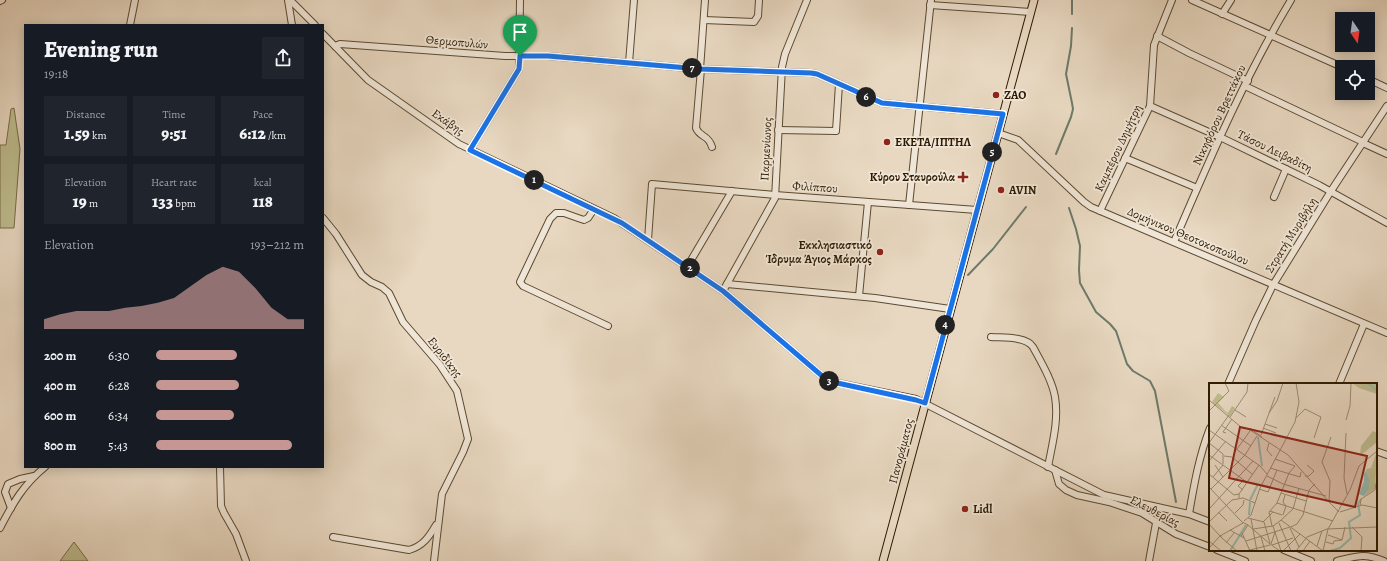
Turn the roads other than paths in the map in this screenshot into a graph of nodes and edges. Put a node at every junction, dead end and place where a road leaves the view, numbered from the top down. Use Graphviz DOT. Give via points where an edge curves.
graph roads {
  1 [pos="136,0"];
  2 [pos="289,0"];
  3 [pos="520,0"];
  4 [pos="634,0"];
  5 [pos="705,0"];
  6 [pos="759,0"];
  7 [pos="807,0"];
  8 [pos="1034,0"];
  9 [pos="1172,0"];
  10 [pos="1192,0"];
  11 [pos="1231,0"];
  12 [pos="1291,0"];
  13 [pos="931,2"];
  14 [pos="1030,12"];
  15 [pos="1222,14"];
  16 [pos="704,20"];
  17 [pos="130,24"];
  18 [pos="292,24"];
  19 [pos="314,24"];
  20 [pos="324,35"];
  21 [pos="1270,35"];
  22 [pos="1157,36"];
  23 [pos="335,46"];
  24 [pos="520,56"];
  25 [pos="629,63"];
  26 [pos="1335,64"];
  27 [pos="701,69"];
  28 [pos="781,71"];
  29 [pos="1375,82"];
  30 [pos="839,84"];
  31 [pos="1246,84"];
  32 [pos="1387,88"];
  33 [pos="1150,106"];
  34 [pos="1387,106"];
  35 [pos="919,107"];
  36 [pos="1003,114"];
  37 [pos="778,130"];
  38 [pos="998,133"];
  39 [pos="1220,137"];
  40 [pos="1363,142"];
  41 [pos="712,147"];
  42 [pos="470,150"];
  43 [pos="1387,154"];
  44 [pos="1126,158"];
  45 [pos="1286,169"];
  46 [pos="1197,188"];
  47 [pos="732,191"];
  48 [pos="1331,191"];
  49 [pos="775,195"];
  50 [pos="1274,197"];
  51 [pos="868,202"];
  52 [pos="908,205"];
  53 [pos="594,209"];
  54 [pos="977,210"];
  55 [pos="1100,211"];
  56 [pos="324,219"];
  57 [pos="1387,223"];
  58 [pos="648,240"];
  59 [pos="1174,242"];
  60 [pos="687,267"];
  61 [pos="727,284"];
  62 [pos="1273,285"];
  63 [pos="723,291"];
  64 [pos="859,296"];
  65 [pos="950,309"];
  66 [pos="1364,324"];
  67 [pos="608,326"];
  68 [pos="1387,333"];
  69 [pos="991,337"];
  70 [pos="1228,383"];
  71 [pos="1339,383"];
  72 [pos="925,403"];
  73 [pos="1209,430"];
  74 [pos="1377,451"];
  75 [pos="1387,455"];
  76 [pos="1048,467"];
  77 [pos="44,468"];
  78 [pos="220,468"];
  79 [pos="1055,470"];
  80 [pos="34,476"];
  81 [pos="11,508"];
  82 [pos="1189,514"];
  83 [pos="438,522"];
  84 [pos="1209,522"];
  85 [pos="1156,523"];
  86 [pos="0,528"];
  87 [pos="333,537"];
  88 [pos="1209,547"];
  89 [pos="1220,551"];
  90 [pos="1287,551"];
  91 [pos="246,561"];
  92 [pos="434,561"];
  93 [pos="883,561"];
  94 [pos="1149,561"];
  95 [pos="1245,561"];
  96 [pos="1312,561"];
  97 [pos="1337,561"];
  98 [pos="1384,561"];
  1 -- 17 [label="street"];
  2 -- 18 [label="street"];
  2 -- 19 [label="street"];
  3 -- 24 [label="street"];
  4 -- 25 [label="street"];
  5 -- 16 [label="street"];
  6 -- 16 [label="street" via="758,16 754,22"];
  7 -- 28 [label="street, Παρμενίωνος" via="785,54"];
  8 -- 14 [label="main road, Πανοράματος"];
  9 -- 22 [label="street, Καμπέρου Δημήτρη"];
  10 -- 15 [label="street"];
  11 -- 15 [label="street"];
  12 -- 21 [label="street, Νικηφόρου Βρεττάκου"];
  13 -- 14 [label="street"];
  13 -- 35 [label="street"];
  14 -- 36 [label="main road, Πανοράματος"];
  15 -- 21 [label="street"];
  16 -- 27 [label="street"];
  20 -- 23 [label="street, Εκάβης"];
  21 -- 26 [label="street"];
  21 -- 31 [label="street, Νικηφόρου Βρεττάκου"];
  22 -- 31 [label="street"];
  22 -- 33 [label="street, Καμπέρου Δημήτρη" via="1154,44"];
  23 -- 24 [label="street, Θερμοπυλών" via="340,44"];
  23 -- 42 [label="street, Εκάβης" via="368,80"];
  24 -- 25 [label="street, Θερμοπυλών"];
  24 -- 42 [label="street" via="519,69"];
  25 -- 27 [label="street, Θερμοπυλών"];
  27 -- 28 [label="street, Θερμοπυλών"];
  27 -- 41 [label="street" via="696,128 709,139"];
  28 -- 30 [label="street, Θερμοπυλών" via="815,73"];
  28 -- 37 [label="street, Παρμενίωνος"];
  29 -- 32 [label="street"];
  30 -- 35 [label="street, Θερμοπυλών" via="882,103"];
  30 -- 37 [label="street" via="836,131"];
  31 -- 39 [label="street, Νικηφόρου Βρεττάκου"];
  31 -- 40 [label="street"];
  33 -- 39 [label="street, Τάσου Λειβαδίτη"];
  33 -- 44 [label="street, Καμπέρου Δημήτρη"];
  34 -- 40 [label="street, Στρατή Μυριβήλη"];
  35 -- 36 [label="street, Θερμοπυλών"];
  35 -- 52 [label="street"];
  36 -- 38 [label="main road, Πανοράματος"];
  37 -- 49 [label="street, Παρμενίωνος"];
  38 -- 54 [label="main road, Πανοράματος"];
  38 -- 55 [label="street, Δομήνικου Θεοτοκοπούλου" via="1018,140 1084,202"];
  39 -- 45 [label="street, Τάσου Λειβαδίτη"];
  39 -- 46 [label="street, Νικηφόρου Βρεττάκου"];
  40 -- 43 [label="street"];
  40 -- 48 [label="street, Στρατή Μυριβήλη"];
  42 -- 53 [label="street, Εκάβης"];
  44 -- 46 [label="street"];
  44 -- 55 [label="street, Καμπέρου Δημήτρη"];
  45 -- 48 [label="street, Τάσου Λειβαδίτη"];
  45 -- 50 [label="street"];
  46 -- 59 [label="street, Νικηφόρου Βρεττάκου"];
  47 -- 49 [label="street, Φιλίππου"];
  47 -- 58 [label="street, Φιλίππου" via="652,184"];
  47 -- 60 [label="street"];
  48 -- 57 [label="street, Τάσου Λειβαδίτη"];
  48 -- 62 [label="street, Στρατή Μυριβήλη"];
  49 -- 51 [label="street, Φιλίππου"];
  49 -- 61 [label="street, Παρμενίωνος"];
  51 -- 52 [label="street, Φιλίππου"];
  51 -- 64 [label="street"];
  52 -- 54 [label="street, Φιλίππου"];
  53 -- 58 [label="street, Εκάβης" via="614,218"];
  53 -- 67 [label="street" via="584,220 556,213 550,219 520,282"];
  54 -- 65 [label="main road, Πανοράματος"];
  55 -- 59 [label="street, Δομήνικου Θεοτοκοπούλου"];
  56 -- 83 [label="street, Ευριδίκης" via="362,275 388,293 404,322 440,365 457,391 468,439 442,494"];
  58 -- 60 [label="street, Εκάβης"];
  59 -- 62 [label="street, Δομήνικου Θεοτοκοπούλου"];
  60 -- 63 [label="street, Εκάβης"];
  61 -- 63 [label="street, Παρμενίωνος"];
  61 -- 64 [label="street"];
  62 -- 66 [label="street, Δομήνικου Θεοτοκοπούλου"];
  62 -- 70 [label="street, Στρατή Μυριβήλη"];
  63 -- 72 [label="street, Εκάβης" via="828,381"];
  64 -- 65 [label="street"];
  65 -- 72 [label="main road, Πανοράματος"];
  66 -- 68 [label="street, Δομήνικου Θεοτοκοπούλου"];
  66 -- 71 [label="street"];
  69 -- 76 [label="street" via="1029,342 1051,384 1055,395 1056,412"];
  72 -- 76 [label="street, Ελευθερίας"];
  72 -- 93 [label="main road, Πανοράματος"];
  73 -- 82 [label="street" via="1199,460"];
  74 -- 75 [label="street"];
  76 -- 79 [label="street, Ελευθερίας"];
  77 -- 80 [label="street"];
  78 -- 91 [label="street" via="221,506 236,534"];
  79 -- 82 [label="street, Ελευθερίας" via="1104,495"];
  79 -- 85 [label="street, Ελευθερίας" via="1059,484 1066,490 1133,510"];
  80 -- 81 [label="street"];
  80 -- 81 [label="street" via="8,484 5,492"];
  81 -- 86 [label="street"];
  82 -- 84 [label="street, Ελευθερίας"];
  83 -- 87 [label="street" via="428,539 409,550"];
  83 -- 92 [label="street, Ευριδίκης"];
  85 -- 88 [label="street, Ελευθερίας"];
  85 -- 94 [label="street"];
  89 -- 95 [label="street"];
  90 -- 96 [label="street"];
  97 -- 98 [label="street" via="1364,556"];
}
